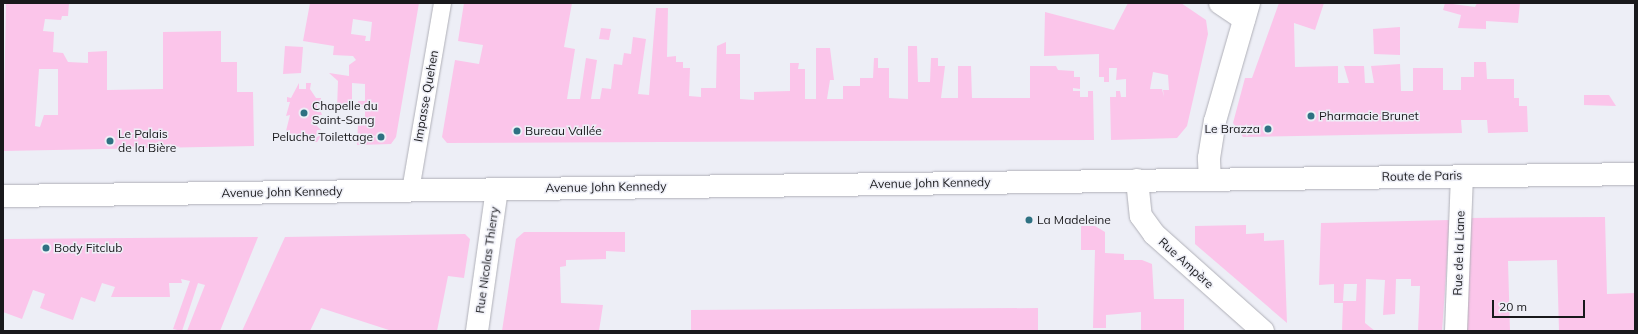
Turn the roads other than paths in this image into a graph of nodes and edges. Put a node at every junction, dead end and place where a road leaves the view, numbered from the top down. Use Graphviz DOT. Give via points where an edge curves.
graph roads {
  1 [pos="442,3"];
  2 [pos="1220,3"];
  3 [pos="1247,11"];
  4 [pos="1635,174"];
  5 [pos="1462,176"];
  6 [pos="1137,180"];
  7 [pos="1210,180"];
  8 [pos="497,189"];
  9 [pos="410,190"];
  10 [pos="3,196"];
  11 [pos="477,331"];
  12 [pos="1263,331"];
  13 [pos="1456,331"];
  1 -- 9 [label="lane, Impasse Quehen"];
  2 -- 3 [label="main road"];
  3 -- 7 [label="main road" via="1212,135"];
  4 -- 5 [label="main road, Route de Paris"];
  5 -- 7 [label="main road, Route de Paris"];
  5 -- 13 [label="main road, Rue de la Liane"];
  6 -- 7 [label="main road, Avenue John Kennedy"];
  6 -- 8 [label="main road, Avenue John Kennedy"];
  6 -- 12 [label="main road, Rue Ampère" via="1141,216 1154,234"];
  8 -- 9 [label="main road, Avenue John Kennedy"];
  8 -- 11 [label="main road, Rue Nicolas Thierry"];
  9 -- 10 [label="main road, Avenue John Kennedy"];
}
